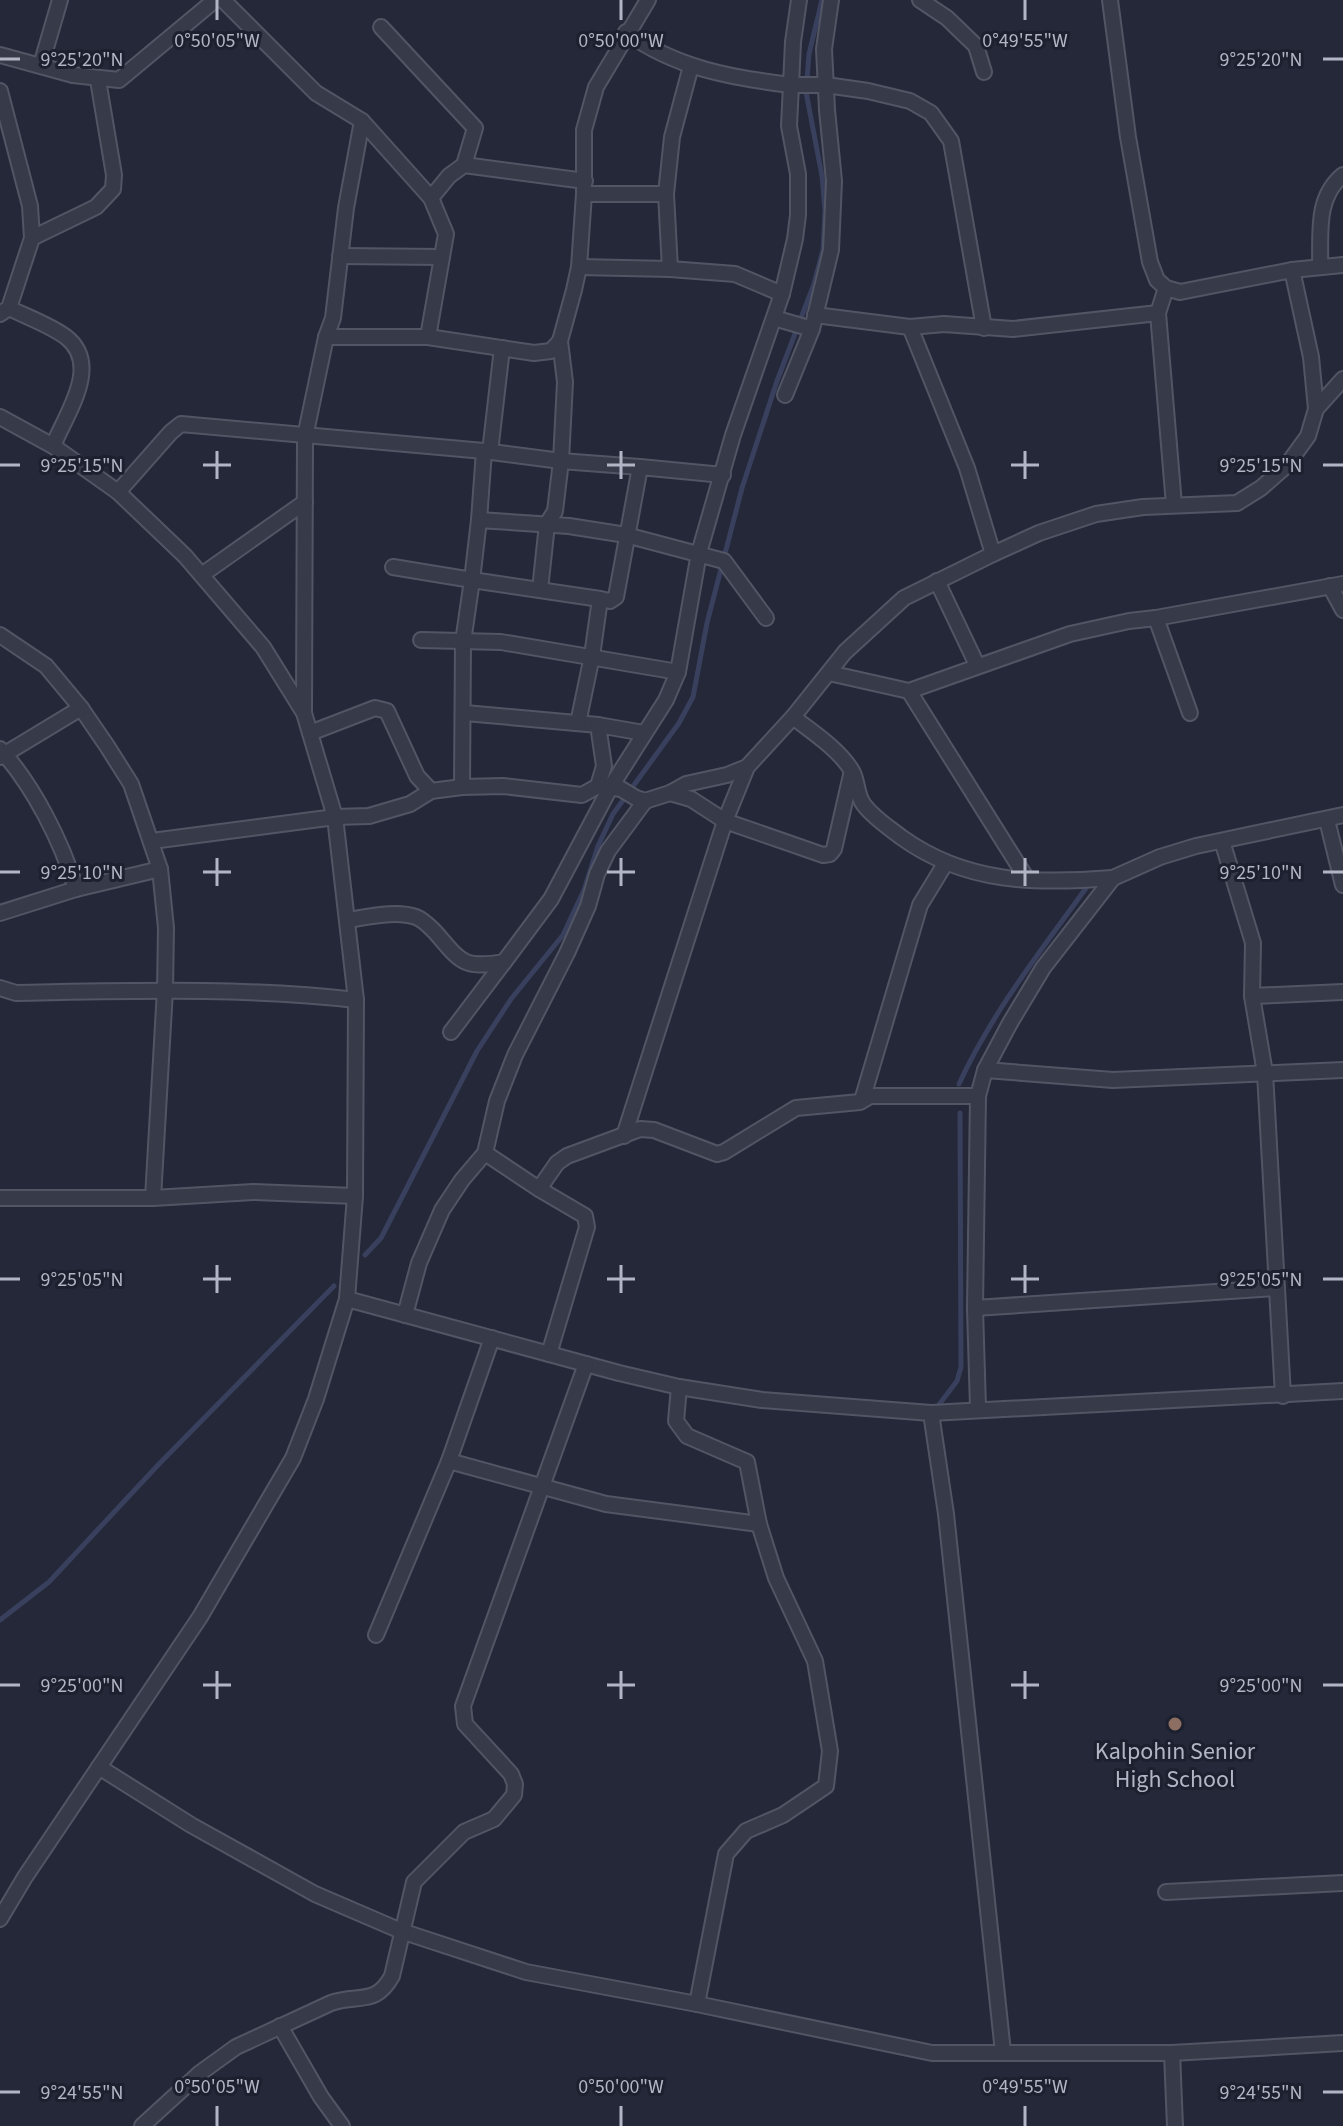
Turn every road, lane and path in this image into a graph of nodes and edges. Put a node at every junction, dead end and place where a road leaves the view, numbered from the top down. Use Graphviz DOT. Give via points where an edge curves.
graph roads {
  1 [pos="60,0"];
  2 [pos="215,0"];
  3 [pos="223,0"];
  4 [pos="648,0"];
  5 [pos="799,0"];
  6 [pos="831,0"];
  7 [pos="920,0"];
  8 [pos="1110,0"];
  9 [pos="381,27"];
  10 [pos="626,32"];
  11 [pos="0,55"];
  12 [pos="41,65"];
  13 [pos="691,66"];
  14 [pos="984,72"];
  15 [pos="98,80"];
  16 [pos="800,84"];
  17 [pos="826,85"];
  18 [pos="0,91"];
  19 [pos="362,121"];
  20 [pos="464,165"];
  21 [pos="1343,175"];
  22 [pos="585,188"];
  23 [pos="666,194"];
  24 [pos="431,198"];
  25 [pos="32,238"];
  26 [pos="340,256"];
  27 [pos="442,257"];
  28 [pos="1343,265"];
  29 [pos="579,267"];
  30 [pos="1320,267"];
  31 [pos="670,269"];
  32 [pos="1292,270"];
  33 [pos="1166,288"];
  34 [pos="782,294"];
  35 [pos="5,311"];
  36 [pos="1158,313"];
  37 [pos="798,322"];
  38 [pos="910,327"];
  39 [pos="984,328"];
  40 [pos="326,337"];
  41 [pos="428,337"];
  42 [pos="560,341"];
  43 [pos="502,348"];
  44 [pos="1343,379"];
  45 [pos="785,395"];
  46 [pos="1316,409"];
  47 [pos="0,417"];
  48 [pos="305,437"];
  49 [pos="53,446"];
  50 [pos="487,452"];
  51 [pos="561,461"];
  52 [pos="640,467"];
  53 [pos="723,475"];
  54 [pos="118,492"];
  55 [pos="305,502"];
  56 [pos="1174,505"];
  57 [pos="479,520"];
  58 [pos="547,524"];
  59 [pos="626,535"];
  60 [pos="993,554"];
  61 [pos="711,557"];
  62 [pos="393,567"];
  63 [pos="203,574"];
  64 [pos="472,580"];
  65 [pos="937,581"];
  66 [pos="1336,585"];
  67 [pos="540,590"];
  68 [pos="600,599"];
  69 [pos="1343,610"];
  70 [pos="766,618"];
  71 [pos="1156,618"];
  72 [pos="0,635"];
  73 [pos="421,640"];
  74 [pos="463,642"];
  75 [pos="592,656"];
  76 [pos="977,665"];
  77 [pos="678,672"];
  78 [pos="829,673"];
  79 [pos="909,691"];
  80 [pos="81,708"];
  81 [pos="304,713"];
  82 [pos="465,713"];
  83 [pos="1190,713"];
  84 [pos="793,717"];
  85 [pos="578,723"];
  86 [pos="598,725"];
  87 [pos="310,733"];
  88 [pos="644,733"];
  89 [pos="2,753"];
  90 [pos="747,767"];
  91 [pos="852,771"];
  92 [pos="462,787"];
  93 [pos="610,788"];
  94 [pos="431,791"];
  95 [pos="670,793"];
  96 [pos="641,800"];
  97 [pos="1343,815"];
  98 [pos="335,817"];
  99 [pos="1327,820"];
  100 [pos="725,821"];
  101 [pos="152,841"];
  102 [pos="1222,841"];
  103 [pos="945,864"];
  104 [pos="160,869"];
  105 [pos="1113,878"];
  106 [pos="1027,879"];
  107 [pos="1343,885"];
  108 [pos="76,889"];
  109 [pos="0,913"];
  110 [pos="347,920"];
  111 [pos="504,962"];
  112 [pos="0,988"];
  113 [pos="165,990"];
  114 [pos="1343,992"];
  115 [pos="1252,996"];
  116 [pos="356,1000"];
  117 [pos="451,1032"];
  118 [pos="985,1070"];
  119 [pos="1343,1070"];
  120 [pos="1265,1073"];
  121 [pos="978,1096"];
  122 [pos="863,1097"];
  123 [pos="624,1136"];
  124 [pos="485,1153"];
  125 [pos="539,1189"];
  126 [pos="355,1196"];
  127 [pos="0,1198"];
  128 [pos="153,1198"];
  129 [pos="1276,1288"];
  130 [pos="347,1299"];
  131 [pos="975,1308"];
  132 [pos="405,1315"];
  133 [pos="492,1338"];
  134 [pos="549,1354"];
  135 [pos="586,1364"];
  136 [pos="679,1387"];
  137 [pos="1343,1391"];
  138 [pos="1283,1396"];
  139 [pos="978,1408"];
  140 [pos="931,1413"];
  141 [pos="449,1461"];
  142 [pos="543,1486"];
  143 [pos="759,1524"];
  144 [pos="376,1635"];
  145 [pos="99,1767"];
  146 [pos="1343,1883"];
  147 [pos="1166,1892"];
  148 [pos="0,1919"];
  149 [pos="401,1931"];
  150 [pos="697,2004"];
  151 [pos="280,2026"];
  152 [pos="1343,2043"];
  153 [pos="1003,2052"];
  154 [pos="1172,2053"];
  155 [pos="142,2126"];
  156 [pos="342,2126"];
  157 [pos="1175,2126"];
  1 -- 12 [label="street"];
  2 -- 15 [label="street" via="119,80"];
  3 -- 19 [label="street" via="316,93"];
  4 -- 10 [label="street"];
  5 -- 16 [label="street" via="793,42"];
  6 -- 17 [label="street" via="824,49"];
  7 -- 14 [label="street" via="976,46"];
  8 -- 33 [label="street" via="1141,222 1150,262"];
  9 -- 20 [label="street" via="475,128"];
  10 -- 13 [label="street" via="647,48"];
  10 -- 22 [label="street" via="596,87 584,130"];
  11 -- 12 [label="street"];
  12 -- 15 [label="street"];
  13 -- 16 [label="street" via="739,79"];
  13 -- 23 [label="street" via="672,137"];
  15 -- 25 [label="street" via="113,189 96,207"];
  16 -- 17 [label="street"];
  16 -- 34 [label="street" via="789,126 798,174 798,215"];
  17 -- 37 [label="street" via="834,181 831,250"];
  17 -- 39 [label="street" via="910,101 931,113 951,141"];
  18 -- 25 [label="street" via="30,206"];
  19 -- 24 [label="street"];
  19 -- 26 [label="street"];
  20 -- 22 [label="street"];
  20 -- 24 [label="street"];
  21 -- 30 [label="street" via="1323,201"];
  22 -- 23 [label="street"];
  22 -- 29 [label="street"];
  23 -- 31 [label="street"];
  24 -- 27 [label="street" via="446,234"];
  25 -- 35 [label="street"];
  26 -- 27 [label="street"];
  26 -- 40 [label="street"];
  27 -- 41 [label="street"];
  28 -- 30 [label="street"];
  29 -- 31 [label="street"];
  29 -- 42 [label="street"];
  30 -- 32 [label="street"];
  31 -- 34 [label="street" via="735,274"];
  32 -- 33 [label="street" via="1180,292"];
  32 -- 46 [label="street"];
  33 -- 36 [label="street"];
  34 -- 37 [label="street"];
  35 -- 49 [label="street" via="67,338 81,357 82,377"];
  36 -- 39 [label="street"];
  36 -- 56 [label="street"];
  37 -- 38 [label="street"];
  37 -- 45 [label="street"];
  37 -- 53 [label="street" via="733,435"];
  38 -- 39 [label="street"];
  38 -- 60 [label="street" via="967,468"];
  40 -- 41 [label="street"];
  40 -- 48 [label="street"];
  41 -- 43 [label="street"];
  42 -- 43 [label="street" via="551,351"];
  42 -- 51 [label="street" via="565,382"];
  43 -- 50 [label="street"];
  44 -- 46 [label="street"];
  46 -- 56 [label="street" via="1308,436 1261,488 1237,503"];
  47 -- 49 [label="street"];
  48 -- 50 [label="street"];
  48 -- 54 [label="street" via="181,424"];
  48 -- 55 [label="street"];
  49 -- 54 [label="street"];
  50 -- 51 [label="street"];
  50 -- 57 [label="street"];
  51 -- 52 [label="street"];
  51 -- 58 [label="street" via="555,511"];
  52 -- 53 [label="street"];
  52 -- 59 [label="street"];
  53 -- 61 [label="street"];
  54 -- 63 [label="street"];
  55 -- 63 [label="street"];
  55 -- 81 [label="street"];
  56 -- 60 [label="street" via="1096,514"];
  57 -- 58 [label="street"];
  57 -- 64 [label="street"];
  58 -- 59 [label="street"];
  58 -- 67 [label="street"];
  59 -- 61 [label="street"];
  59 -- 68 [label="street" via="616,597"];
  60 -- 65 [label="street"];
  61 -- 70 [label="street"];
  61 -- 77 [label="street"];
  62 -- 64 [label="street"];
  63 -- 81 [label="street" via="263,647"];
  64 -- 67 [label="street"];
  64 -- 74 [label="street"];
  65 -- 76 [label="street"];
  65 -- 78 [label="street" via="904,598"];
  66 -- 69 [label="street"];
  66 -- 71 [label="street"];
  67 -- 68 [label="street"];
  68 -- 75 [label="street"];
  71 -- 76 [label="street" via="1070,634"];
  71 -- 83 [label="street"];
  72 -- 80 [label="street" via="46,666"];
  73 -- 74 [label="street"];
  74 -- 75 [label="street" via="501,642"];
  74 -- 82 [label="street"];
  75 -- 77 [label="street"];
  75 -- 85 [label="street"];
  76 -- 79 [label="street"];
  77 -- 88 [label="street"];
  78 -- 79 [label="street"];
  78 -- 84 [label="street"];
  79 -- 106 [label="street"];
  80 -- 89 [label="street"];
  80 -- 101 [label="street" via="131,784"];
  81 -- 87 [label="street"];
  82 -- 85 [label="street"];
  82 -- 92 [label="street"];
  84 -- 90 [label="street"];
  84 -- 91 [label="street"];
  85 -- 86 [label="street"];
  86 -- 88 [label="street"];
  86 -- 93 [label="street"];
  87 -- 94 [label="street" via="375,708 387,711 417,776"];
  87 -- 98 [label="street"];
  88 -- 93 [label="street"];
  89 -- 108 [label="street" via="43,811"];
  90 -- 95 [label="street"];
  90 -- 100 [label="street"];
  91 -- 100 [label="street" via="830,854"];
  91 -- 103 [label="street" via="861,803 878,821"];
  92 -- 93 [label="street" via="582,795"];
  92 -- 94 [label="street"];
  93 -- 96 [label="street"];
  93 -- 111 [label="street" via="551,899"];
  94 -- 98 [label="street" via="410,804 369,816"];
  95 -- 96 [label="street"];
  95 -- 100 [label="street" via="691,799"];
  96 -- 124 [label="street" via="608,851 567,953 515,1055"];
  97 -- 99 [label="street"];
  98 -- 101 [label="street"];
  98 -- 110 [label="street"];
  99 -- 102 [label="street"];
  99 -- 107 [label="street"];
  100 -- 123 [label="street"];
  101 -- 104 [label="street"];
  102 -- 105 [label="street" via="1160,857"];
  102 -- 115 [label="street" via="1253,943"];
  103 -- 106 [label="street"];
  103 -- 122 [label="street" via="920,905"];
  104 -- 108 [label="street"];
  104 -- 113 [label="street"];
  105 -- 106 [label="street"];
  105 -- 118 [label="street" via="1043,968"];
  108 -- 109 [label="street"];
  110 -- 111 [label="street" via="415,917 461,961"];
  110 -- 116 [label="street"];
  111 -- 117 [label="street"];
  112 -- 113 [label="street" via="16,993"];
  113 -- 116 [label="street"];
  113 -- 128 [label="street"];
  114 -- 115 [label="street"];
  115 -- 120 [label="street"];
  116 -- 126 [label="street"];
  118 -- 120 [label="street" via="1113,1080"];
  118 -- 121 [label="street"];
  119 -- 120 [label="street"];
  120 -- 129 [label="street"];
  121 -- 122 [label="street"];
  121 -- 131 [label="street"];
  122 -- 123 [label="street" via="860,1102 796,1108 717,1154 654,1130"];
  123 -- 125 [label="street" via="567,1156"];
  124 -- 125 [label="street"];
  124 -- 132 [label="street" via="442,1210 419,1263"];
  125 -- 134 [label="street" via="585,1216 587,1227"];
  126 -- 128 [label="street" via="253,1192"];
  126 -- 130 [label="street"];
  127 -- 128 [label="street"];
  129 -- 131 [label="street"];
  129 -- 138 [label="street"];
  130 -- 132 [label="street"];
  130 -- 145 [label="street" via="293,1458 200,1617"];
  131 -- 139 [label="street"];
  132 -- 133 [label="street"];
  133 -- 134 [label="street"];
  133 -- 141 [label="street"];
  134 -- 135 [label="street"];
  135 -- 136 [label="street"];
  135 -- 142 [label="street"];
  136 -- 140 [label="street" via="762,1400"];
  136 -- 143 [label="street" via="676,1421 687,1436 747,1462"];
  137 -- 138 [label="street"];
  138 -- 139 [label="street"];
  139 -- 140 [label="street"];
  140 -- 153 [label="street"];
  141 -- 142 [label="street"];
  141 -- 144 [label="street"];
  142 -- 143 [label="street" via="606,1504"];
  142 -- 149 [label="street" via="463,1706 465,1724 511,1774 514,1795 494,1819 464,1832 414,1882"];
  143 -- 150 [label="street" via="776,1578 815,1661 830,1751 826,1786 783,1815 746,1831 726,1854"];
  145 -- 148 [label="street"];
  145 -- 149 [label="street" via="315,1894"];
  146 -- 147 [label="street"];
  149 -- 150 [label="street" via="526,1972"];
  149 -- 151 [label="street" via="385,1989 366,1998 343,1999"];
  150 -- 153 [label="street" via="932,2053"];
  151 -- 155 [label="street" via="236,2047 200,2073"];
  151 -- 156 [label="street"];
  152 -- 154 [label="street"];
  153 -- 154 [label="street"];
  154 -- 157 [label="street"];
}
